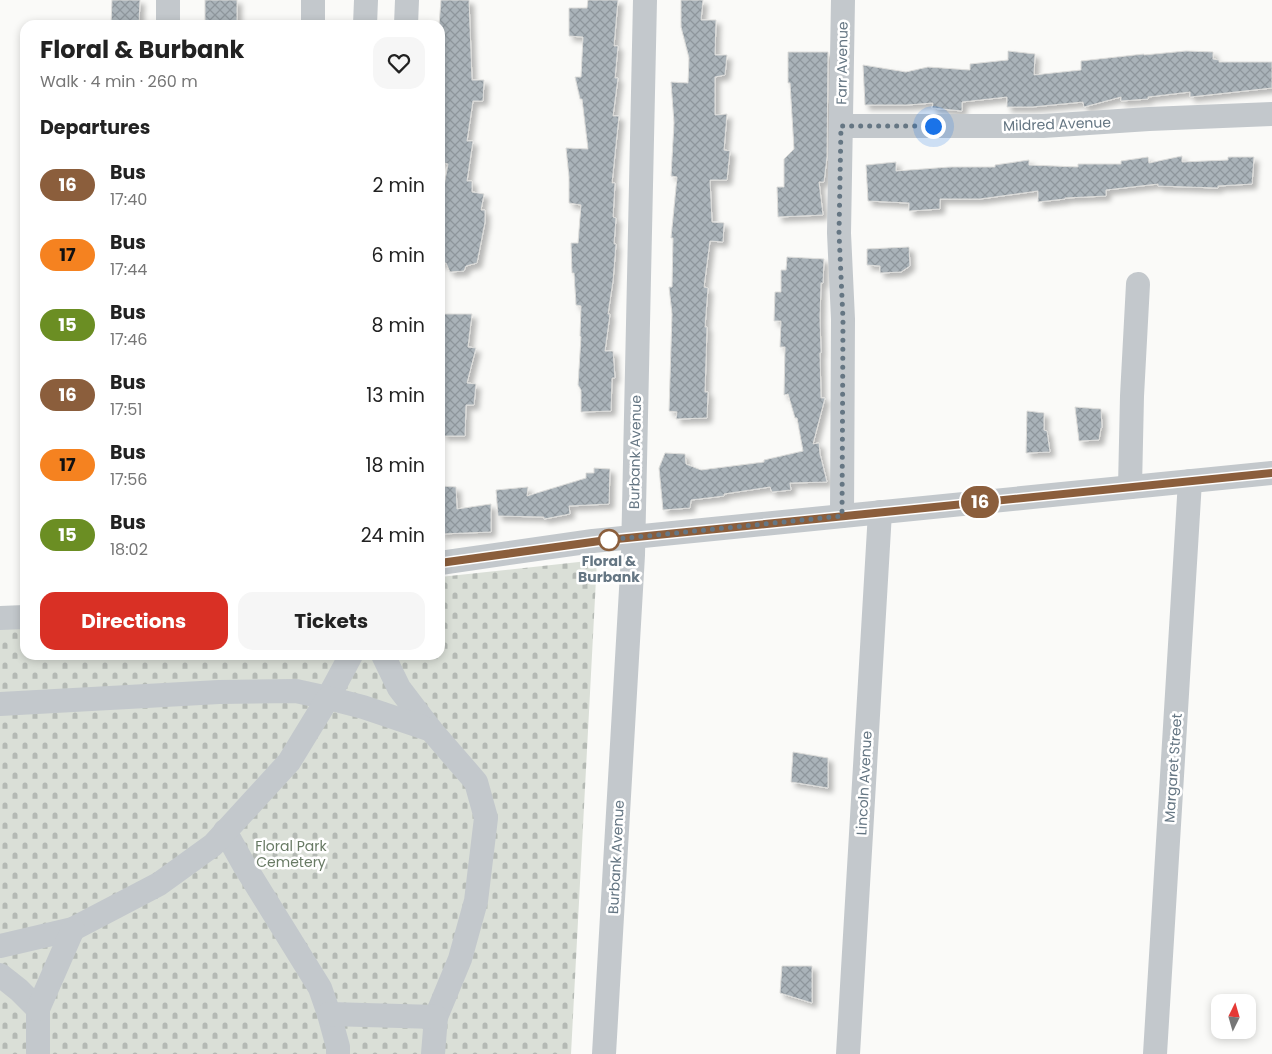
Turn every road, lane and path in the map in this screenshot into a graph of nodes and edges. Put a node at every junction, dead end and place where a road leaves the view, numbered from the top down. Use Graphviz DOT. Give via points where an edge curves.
graph roads {
  1 [pos="168,0"];
  2 [pos="313,0"];
  3 [pos="366,0"];
  4 [pos="407,0"];
  5 [pos="645,0"];
  6 [pos="844,0"];
  7 [pos="168,20"];
  8 [pos="313,20"];
  9 [pos="365,20"];
  10 [pos="406,20"];
  11 [pos="1272,114"];
  12 [pos="841,126"];
  13 [pos="1138,284"];
  14 [pos="1272,473"];
  15 [pos="1190,481"];
  16 [pos="1130,487"];
  17 [pos="880,512"];
  18 [pos="842,516"];
  19 [pos="634,537"];
  20 [pos="445,562"];
  21 [pos="20,616"];
  22 [pos="0,618"];
  23 [pos="347,660"];
  24 [pos="386,660"];
  25 [pos="328,698"];
  26 [pos="0,704"];
  27 [pos="431,730"];
  28 [pos="225,831"];
  29 [pos="73,929"];
  30 [pos="0,946"];
  31 [pos="0,975"];
  32 [pos="38,1009"];
  33 [pos="329,1014"];
  34 [pos="436,1017"];
  35 [pos="38,1054"];
  36 [pos="338,1054"];
  37 [pos="433,1054"];
  38 [pos="604,1054"];
  39 [pos="848,1054"];
  40 [pos="1155,1054"];
  1 -- 7 [label="street"];
  2 -- 8 [label="street"];
  3 -- 9 [label="street"];
  4 -- 10 [label="street"];
  5 -- 19 [label="street, Burbank Avenue"];
  6 -- 12 [label="street, Farr Avenue"];
  11 -- 12 [label="street, Mildred Avenue" via="1044,126"];
  12 -- 18 [label="street, Farr Avenue"];
  13 -- 16 [label="street"];
  14 -- 15 [label="street"];
  15 -- 16 [label="street"];
  15 -- 40 [label="street, Margaret Street"];
  16 -- 17 [label="street"];
  17 -- 18 [label="street"];
  17 -- 39 [label="street, Lincoln Avenue"];
  18 -- 19 [label="street"];
  19 -- 20 [label="street"];
  19 -- 38 [label="street, Burbank Avenue"];
  21 -- 22 [label="street"];
  23 -- 25 [label="street"];
  24 -- 27 [label="street" via="399,688"];
  25 -- 26 [label="street" via="296,691 238,692"];
  25 -- 27 [label="street"];
  25 -- 28 [label="street" via="289,762"];
  27 -- 34 [label="street" via="476,782 486,818 476,901 460,959"];
  28 -- 29 [label="street" via="213,845 159,884"];
  28 -- 33 [label="street" via="320,988"];
  29 -- 30 [label="street"];
  29 -- 32 [label="street"];
  31 -- 32 [label="street"];
  32 -- 35 [label="street"];
  33 -- 34 [label="street"];
  33 -- 36 [label="street"];
  34 -- 37 [label="street"];
}
